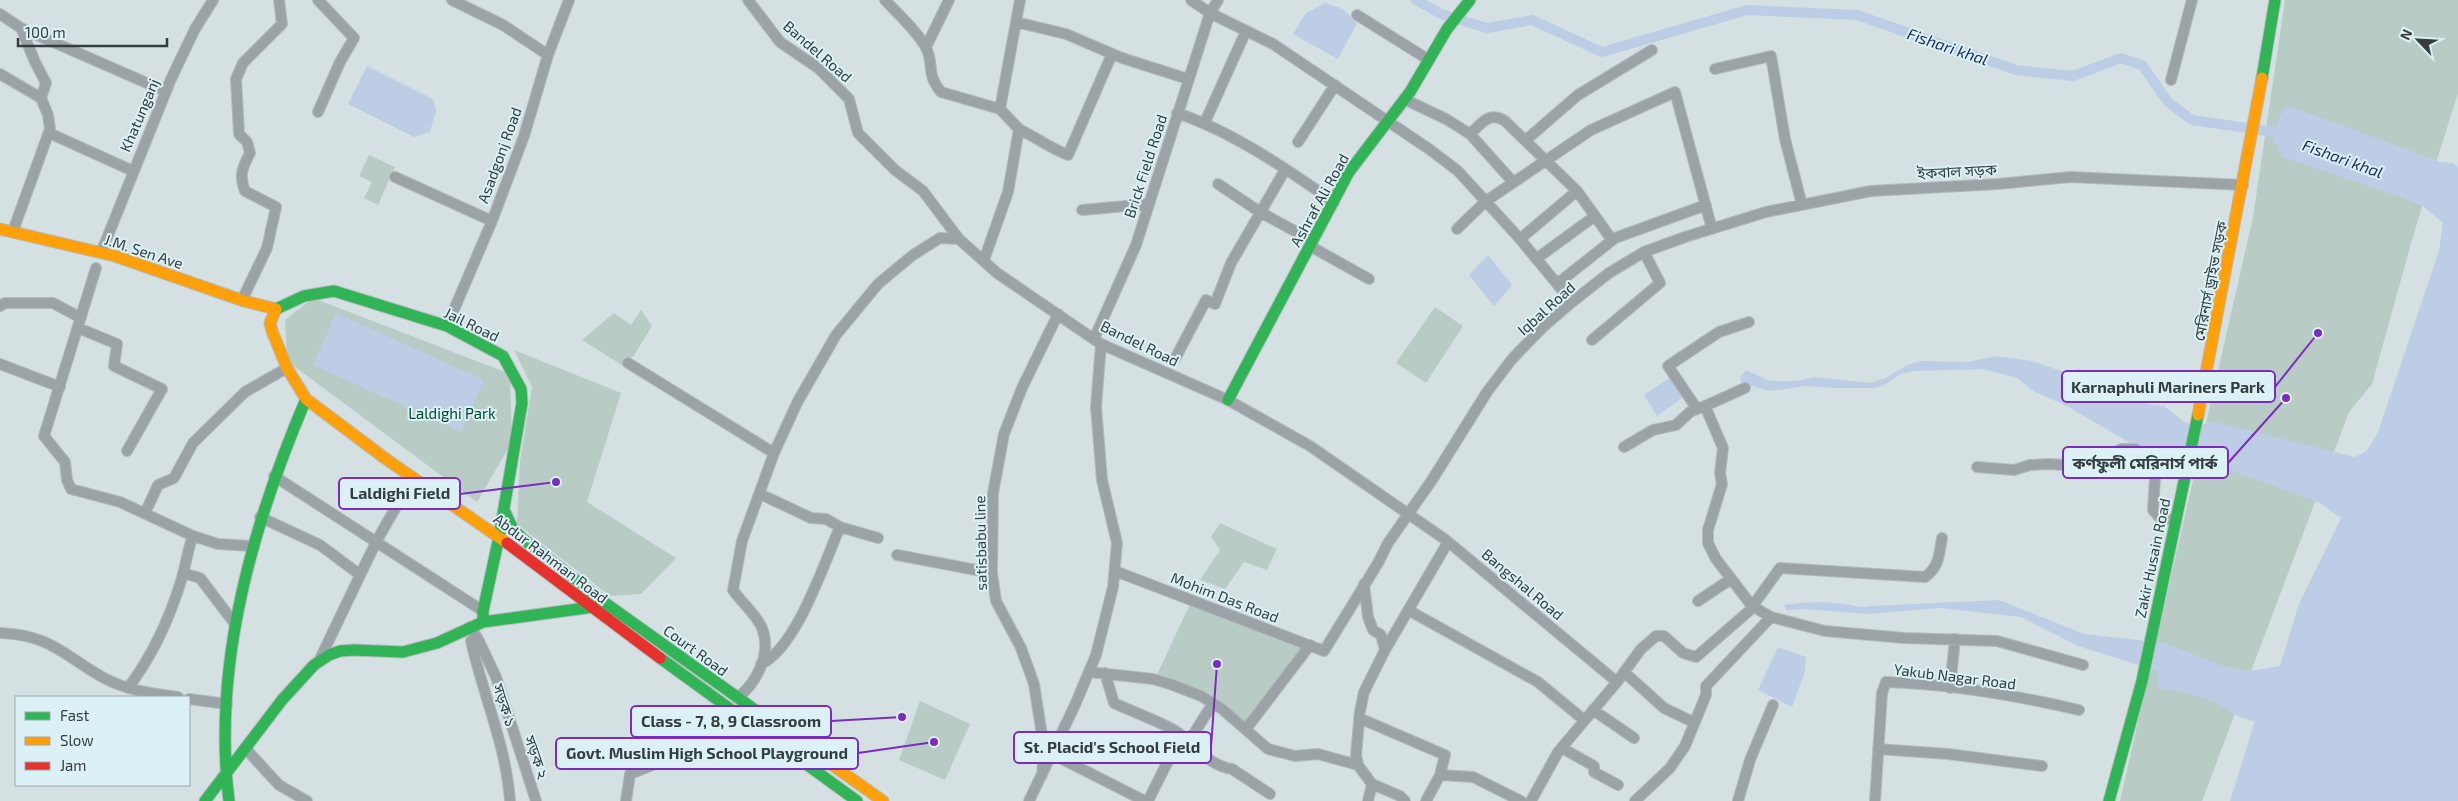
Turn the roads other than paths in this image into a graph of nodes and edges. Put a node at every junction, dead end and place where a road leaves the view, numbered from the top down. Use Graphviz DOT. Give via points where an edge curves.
graph roads {
  1 [pos="213,0"];
  2 [pos="279,0"];
  3 [pos="318,0"];
  4 [pos="452,0"];
  5 [pos="569,0"];
  6 [pos="748,0"];
  7 [pos="885,0"];
  8 [pos="949,0"];
  9 [pos="1020,0"];
  10 [pos="1191,0"];
  11 [pos="1218,0"];
  12 [pos="1470,0"];
  13 [pos="2192,0"];
  14 [pos="2274,0"];
  15 [pos="1210,13"];
  16 [pos="0,14"];
  17 [pos="1357,15"];
  18 [pos="1016,22"];
  19 [pos="21,28"];
  20 [pos="1246,31"];
  21 [pos="926,47"];
  22 [pos="1652,50"];
  23 [pos="1112,54"];
  24 [pos="548,55"];
  25 [pos="1429,60"];
  26 [pos="1714,69"];
  27 [pos="0,74"];
  28 [pos="1188,79"];
  29 [pos="2171,80"];
  30 [pos="1335,85"];
  31 [pos="165,91"];
  32 [pos="41,98"];
  33 [pos="1404,99"];
  34 [pos="1000,109"];
  35 [pos="318,112"];
  36 [pos="1177,113"];
  37 [pos="1387,121"];
  38 [pos="1205,122"];
  39 [pos="1019,129"];
  40 [pos="49,132"];
  41 [pos="1470,134"];
  42 [pos="1526,140"];
  43 [pos="1298,142"];
  44 [pos="1545,159"];
  45 [pos="1285,170"];
  46 [pos="132,171"];
  47 [pos="395,177"];
  48 [pos="1513,182"];
  49 [pos="1218,184"];
  50 [pos="2243,185"];
  51 [pos="1577,192"];
  52 [pos="1486,201"];
  53 [pos="1334,202"];
  54 [pos="1148,204"];
  55 [pos="1706,205"];
  56 [pos="1802,205"];
  57 [pos="1082,210"];
  58 [pos="1772,211"];
  59 [pos="1260,212"];
  60 [pos="1595,216"];
  61 [pos="492,221"];
  62 [pos="0,229"];
  63 [pos="1457,229"];
  64 [pos="1712,229"];
  65 [pos="13,231"];
  66 [pos="0,238"];
  67 [pos="959,239"];
  68 [pos="1520,239"];
  69 [pos="1612,240"];
  70 [pos="1311,244"];
  71 [pos="103,248"];
  72 [pos="1644,252"];
  73 [pos="1536,258"];
  74 [pos="984,260"];
  75 [pos="96,268"];
  76 [pos="1369,279"];
  77 [pos="1557,284"];
  78 [pos="242,300"];
  79 [pos="1572,302"];
  80 [pos="0,306"];
  81 [pos="276,309"];
  82 [pos="1058,314"];
  83 [pos="81,318"];
  84 [pos="449,322"];
  85 [pos="1750,322"];
  86 [pos="270,323"];
  87 [pos="78,328"];
  88 [pos="1592,340"];
  89 [pos="1098,341"];
  90 [pos="1176,357"];
  91 [pos="628,363"];
  92 [pos="0,364"];
  93 [pos="287,368"];
  94 [pos="2205,383"];
  95 [pos="60,387"];
  96 [pos="1745,388"];
  97 [pos="306,399"];
  98 [pos="1228,400"];
  99 [pos="1701,408"];
  100 [pos="1624,447"];
  101 [pos="127,451"];
  102 [pos="774,453"];
  103 [pos="1977,467"];
  104 [pos="274,476"];
  105 [pos="413,477"];
  106 [pos="760,494"];
  107 [pos="504,510"];
  108 [pos="145,513"];
  109 [pos="1407,513"];
  110 [pos="260,517"];
  111 [pos="2175,520"];
  112 [pos="840,527"];
  113 [pos="193,536"];
  114 [pos="499,537"];
  115 [pos="878,538"];
  116 [pos="1942,538"];
  117 [pos="376,542"];
  118 [pos="1448,542"];
  119 [pos="252,546"];
  120 [pos="897,555"];
  121 [pos="1115,571"];
  122 [pos="183,573"];
  123 [pos="992,573"];
  124 [pos="360,574"];
  125 [pos="1731,579"];
  126 [pos="1364,583"];
  127 [pos="1698,601"];
  128 [pos="1752,606"];
  129 [pos="593,607"];
  130 [pos="483,610"];
  131 [pos="1408,610"];
  132 [pos="1772,617"];
  133 [pos="483,622"];
  134 [pos="235,624"];
  135 [pos="470,627"];
  136 [pos="0,633"];
  137 [pos="478,639"];
  138 [pos="1955,639"];
  139 [pos="1310,645"];
  140 [pos="1385,650"];
  141 [pos="318,663"];
  142 [pos="761,664"];
  143 [pos="2083,666"];
  144 [pos="1089,672"];
  145 [pos="1624,672"];
  146 [pos="1105,673"];
  147 [pos="1617,682"];
  148 [pos="128,688"];
  149 [pos="1950,688"];
  150 [pos="172,696"];
  151 [pos="737,698"];
  152 [pos="190,699"];
  153 [pos="1213,703"];
  154 [pos="227,704"];
  155 [pos="1773,705"];
  156 [pos="1593,710"];
  157 [pos="2079,710"];
  158 [pos="741,717"];
  159 [pos="1359,718"];
  160 [pos="1584,720"];
  161 [pos="1694,722"];
  162 [pos="1246,729"];
  163 [pos="1634,738"];
  164 [pos="1188,741"];
  165 [pos="245,748"];
  166 [pos="1562,748"];
  167 [pos="1878,749"];
  168 [pos="1052,754"];
  169 [pos="1358,765"];
  170 [pos="2042,766"];
  171 [pos="225,774"];
  172 [pos="1042,775"];
  173 [pos="1440,775"];
  174 [pos="1372,784"];
  175 [pos="1618,785"];
  176 [pos="1270,794"];
  177 [pos="205,801"];
  178 [pos="229,801"];
  179 [pos="307,801"];
  180 [pos="510,801"];
  181 [pos="536,801"];
  182 [pos="626,801"];
  183 [pos="857,801"];
  184 [pos="883,801"];
  185 [pos="1029,801"];
  186 [pos="1146,801"];
  187 [pos="1368,801"];
  188 [pos="1405,801"];
  189 [pos="1426,801"];
  190 [pos="1521,801"];
  191 [pos="1531,801"];
  192 [pos="1635,801"];
  193 [pos="1738,801"];
  194 [pos="1875,801"];
  195 [pos="2109,801"];
  1 -- 31 [label="street, Khatunganj"];
  2 -- 78 [label="street" via="282,24 243,62 236,79 240,134 250,153 241,170 241,180 245,192 276,207 267,248"];
  3 -- 35 [label="street" via="354,38"];
  4 -- 24 [label="street" via="503,25"];
  5 -- 24 [label="street, Asadgonj Road"];
  6 -- 67 [label="street, Bandel Road" via="780,42 818,68 849,99 858,133 895,170 923,191"];
  7 -- 21 [label="street"];
  8 -- 21 [label="street"];
  9 -- 18 [label="street"];
  10 -- 15 [label="street"];
  11 -- 15 [label="street, Brick Field Road"];
  12 -- 25 [label="main road, Ashraf Ali Road" via="1447,29"];
  13 -- 29 [label="street"];
  14 -- 50 [label="main road"];
  15 -- 20 [label="street"];
  15 -- 28 [label="street, Brick Field Road"];
  16 -- 19 [label="street"];
  17 -- 25 [label="street"];
  18 -- 23 [label="street" via="1066,34"];
  18 -- 34 [label="street"];
  19 -- 31 [label="street"];
  19 -- 32 [label="street" via="46,83"];
  20 -- 30 [label="street" via="1273,44"];
  20 -- 38 [label="street"];
  21 -- 34 [label="street" via="930,74 941,92"];
  22 -- 42 [label="street" via="1578,95"];
  23 -- 28 [label="street"];
  23 -- 39 [label="street" via="1068,155"];
  24 -- 61 [label="street, Asadgonj Road" via="524,136"];
  25 -- 33 [label="main road, Ashraf Ali Road"];
  26 -- 56 [label="street" via="1771,56 1785,139"];
  27 -- 32 [label="street"];
  28 -- 36 [label="street, Brick Field Road"];
  30 -- 37 [label="street"];
  30 -- 43 [label="street"];
  31 -- 46 [label="street, Khatunganj"];
  32 -- 40 [label="street" via="48,115"];
  33 -- 37 [label="main road, Ashraf Ali Road"];
  33 -- 41 [label="street"];
  34 -- 39 [label="street"];
  36 -- 38 [label="street"];
  36 -- 54 [label="street, Brick Field Road"];
  37 -- 52 [label="street" via="1458,171"];
  37 -- 53 [label="main road, Ashraf Ali Road" via="1349,172"];
  38 -- 45 [label="street"];
  39 -- 74 [label="street" via="1008,192"];
  40 -- 46 [label="street"];
  40 -- 65 [label="street"];
  41 -- 42 [label="street" via="1489,117 1496,116"];
  41 -- 48 [label="street"];
  42 -- 44 [label="street"];
  44 -- 48 [label="street"];
  44 -- 51 [label="street"];
  44 -- 55 [label="street" via="1591,130 1675,92"];
  45 -- 53 [label="street"];
  45 -- 59 [label="street"];
  46 -- 71 [label="street, Khatunganj"];
  47 -- 61 [label="street"];
  48 -- 52 [label="street"];
  49 -- 59 [label="street"];
  50 -- 56 [label="street, ইকবাল সড়ক" via="2070,177 1870,191"];
  50 -- 94 [label="main road, মেরিনার্স ড্রাইভ সড়ক"];
  51 -- 60 [label="street"];
  51 -- 68 [label="street"];
  52 -- 63 [label="street"];
  52 -- 68 [label="street"];
  53 -- 70 [label="main road, Ashraf Ali Road"];
  54 -- 57 [label="street"];
  54 -- 89 [label="street, Brick Field Road" via="1136,245"];
  55 -- 64 [label="street"];
  55 -- 69 [label="street"];
  56 -- 58 [label="street, ইকবাল সড়ক"];
  58 -- 64 [label="street, Iqbal Road"];
  59 -- 70 [label="street"];
  59 -- 90 [label="street" via="1231,263 1215,304 1206,300"];
  60 -- 69 [label="street"];
  60 -- 73 [label="street"];
  61 -- 84 [label="street, Asadgonj Road"];
  62 -- 65 [label="main road, J.M. Sen Ave"];
  64 -- 72 [label="street, Iqbal Road"];
  65 -- 78 [label="main road, J.M. Sen Ave" via="101,252"];
  66 -- 86 [label="main road, J.M. Sen Ave" via="85,256 205,294 248,310"];
  67 -- 74 [label="street, Bandel Road"];
  67 -- 102 [label="street" via="940,238 878,284 836,335 798,401"];
  68 -- 73 [label="street"];
  69 -- 77 [label="street"];
  70 -- 76 [label="street"];
  70 -- 98 [label="main road, Ashraf Ali Road"];
  72 -- 79 [label="street, Iqbal Road" via="1609,273"];
  72 -- 88 [label="street" via="1660,283"];
  73 -- 77 [label="street"];
  74 -- 82 [label="street, Bandel Road" via="997,273"];
  75 -- 83 [label="street"];
  77 -- 79 [label="street"];
  78 -- 81 [label="main road, J.M. Sen Ave"];
  79 -- 109 [label="street, Iqbal Road" via="1512,359"];
  80 -- 83 [label="street" via="5,303 53,303"];
  81 -- 84 [label="main road, Jail Road" via="300,296 334,291"];
  81 -- 86 [label="main road"];
  82 -- 89 [label="street, Bandel Road"];
  82 -- 123 [label="street, satisbabu line" via="1004,434 993,493"];
  83 -- 87 [label="street"];
  84 -- 107 [label="main road, Jail Road" via="504,356 521,389 522,403"];
  85 -- 99 [label="street" via="1719,332 1668,366"];
  86 -- 93 [label="main road, Abdur Rahman Road"];
  87 -- 95 [label="street"];
  87 -- 101 [label="street" via="117,344 114,366 162,390"];
  89 -- 98 [label="street, Bandel Road"];
  89 -- 121 [label="street" via="1096,407 1102,480 1117,543"];
  91 -- 102 [label="street"];
  92 -- 95 [label="street"];
  93 -- 97 [label="main road, Abdur Rahman Road"];
  93 -- 108 [label="street" via="245,392 209,426 193,443 174,478 158,485"];
  94 -- 111 [label="main road, Zakir Husain Road"];
  95 -- 108 [label="street" via="44,436 65,462 71,489 120,502"];
  96 -- 99 [label="street"];
  97 -- 104 [label="main road"];
  97 -- 105 [label="main road, Abdur Rahman Road"];
  98 -- 109 [label="street, Bandel Road" via="1310,446"];
  99 -- 100 [label="street" via="1690,412 1676,425 1652,430"];
  99 -- 125 [label="street" via="1724,448 1720,473 1722,484 1708,530 1708,543"];
  102 -- 106 [label="street"];
  103 -- 111 [label="street" via="2014,470 2039,464 2081,466 2121,449 2135,449 2149,458 2155,478 2152,510 2160,518"];
  104 -- 110 [label="main road"];
  104 -- 117 [label="street"];
  105 -- 114 [label="main road, Abdur Rahman Road"];
  105 -- 117 [label="street"];
  106 -- 112 [label="street" via="811,518 826,519"];
  106 -- 142 [label="street" via="742,541 733,590 762,628"];
  107 -- 114 [label="main road, Jail Road"];
  107 -- 151 [label="main road, Court Road" via="513,529 523,539"];
  108 -- 113 [label="street"];
  109 -- 118 [label="street, Bangshal Road"];
  109 -- 126 [label="street"];
  110 -- 119 [label="main road"];
  110 -- 124 [label="street" via="320,545"];
  111 -- 195 [label="main road, Zakir Husain Road" via="2142,681"];
  112 -- 115 [label="street"];
  112 -- 142 [label="street" via="797,624 772,659"];
  113 -- 119 [label="street" via="218,544"];
  113 -- 122 [label="street"];
  114 -- 129 [label="main road, Abdur Rahman Road"];
  114 -- 130 [label="main road, Jail Road"];
  116 -- 128 [label="street" via="1938,563 1926,577 1780,568"];
  117 -- 124 [label="street"];
  117 -- 130 [label="street"];
  118 -- 131 [label="street"];
  118 -- 147 [label="street, Bangshal Road"];
  119 -- 134 [label="main road"];
  120 -- 123 [label="street"];
  121 -- 139 [label="street, Mohim Das Road"];
  121 -- 144 [label="street" via="1096,655"];
  122 -- 134 [label="street" via="200,578"];
  122 -- 148 [label="street" via="163,632"];
  123 -- 172 [label="street, satisbabu line" via="996,601 1021,648 1034,684 1044,748"];
  124 -- 141 [label="street"];
  125 -- 127 [label="street"];
  125 -- 128 [label="street"];
  126 -- 139 [label="street, Mohim Das Road" via="1324,651"];
  126 -- 140 [label="street" via="1372,630 1381,635"];
  128 -- 132 [label="street"];
  128 -- 145 [label="street" via="1696,657 1684,653 1664,636 1656,636 1641,649"];
  129 -- 133 [label="main road"];
  129 -- 158 [label="main road, Abdur Rahman Road"];
  130 -- 133 [label="main road, Jail Road"];
  131 -- 140 [label="street"];
  131 -- 160 [label="street" via="1538,682"];
  132 -- 138 [label="street" via="1825,631"];
  132 -- 161 [label="street" via="1706,686 1706,695"];
  133 -- 135 [label="main road"];
  134 -- 154 [label="main road"];
  135 -- 137 [label="street"];
  135 -- 141 [label="main road" via="421,648 403,652 340,651"];
  136 -- 148 [label="street" via="20,634 48,642 105,678"];
  137 -- 180 [label="street, সড়ক ১" via="470,641 501,743"];
  137 -- 181 [label="street, সড়ক ২" via="496,677"];
  138 -- 143 [label="street" via="1997,641"];
  138 -- 149 [label="street"];
  139 -- 162 [label="street"];
  140 -- 159 [label="street" via="1364,692"];
  141 -- 165 [label="main road" via="282,700"];
  142 -- 151 [label="street" via="754,682"];
  144 -- 146 [label="street"];
  144 -- 168 [label="street"];
  145 -- 147 [label="street"];
  145 -- 161 [label="street" via="1664,708"];
  146 -- 153 [label="street" via="1153,679"];
  146 -- 164 [label="street" via="1114,703 1174,730"];
  147 -- 156 [label="street"];
  148 -- 150 [label="street"];
  149 -- 157 [label="street, Yakub Nagar Road"];
  149 -- 167 [label="street, Yakub Nagar Road" via="1886,682 1882,693"];
  151 -- 184 [label="main road, Court Road"];
  152 -- 154 [label="street"];
  153 -- 162 [label="street"];
  153 -- 164 [label="street"];
  154 -- 171 [label="main road"];
  155 -- 193 [label="street" via="1750,760"];
  156 -- 160 [label="street"];
  156 -- 163 [label="street"];
  158 -- 182 [label="street" via="727,720 668,759 630,774"];
  158 -- 183 [label="main road, Abdur Rahman Road"];
  159 -- 169 [label="street"];
  159 -- 173 [label="street" via="1445,755"];
  160 -- 166 [label="street"];
  161 -- 192 [label="street" via="1685,746 1670,768"];
  162 -- 169 [label="street" via="1268,748 1295,756 1318,754"];
  164 -- 176 [label="street" via="1196,751 1232,769"];
  164 -- 186 [label="street" via="1167,763"];
  165 -- 171 [label="main road"];
  165 -- 179 [label="street" via="279,785"];
  166 -- 175 [label="street" via="1594,766 1594,772"];
  166 -- 191 [label="street"];
  167 -- 170 [label="street"];
  167 -- 194 [label="street, Yakub Nagar Road"];
  168 -- 172 [label="street"];
  168 -- 186 [label="street"];
  169 -- 174 [label="street"];
  171 -- 177 [label="main road"];
  171 -- 178 [label="main road"];
  172 -- 185 [label="street"];
  173 -- 189 [label="street"];
  173 -- 190 [label="street" via="1473,777"];
  174 -- 187 [label="street"];
  174 -- 188 [label="street"];
}
